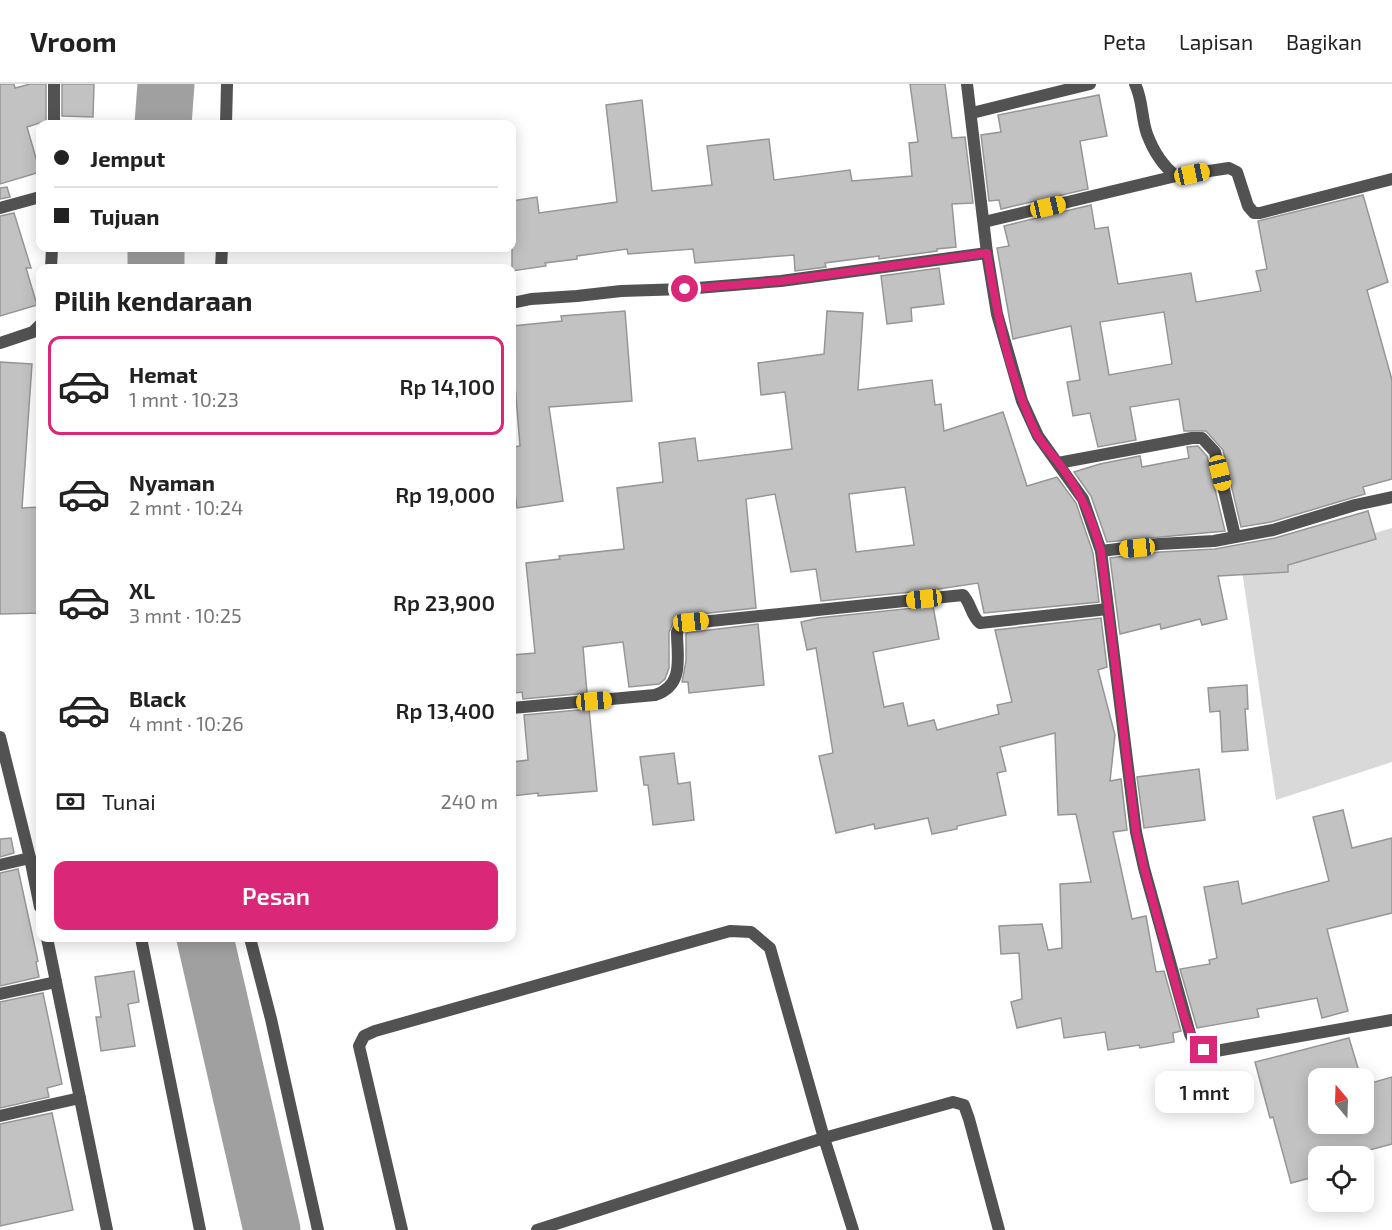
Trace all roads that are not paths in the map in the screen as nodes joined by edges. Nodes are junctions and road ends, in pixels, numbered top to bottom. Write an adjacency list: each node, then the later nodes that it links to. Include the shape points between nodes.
1 (54, 84): 7 (street)
2 (227, 84): 8 (street)
3 (967, 84): 6 (street)
4 (1090, 84): 6 (street)
5 (1135, 84): 9 (street, via 1147,134 1165,167)
6 (972, 113): 13 (street)
7 (54, 120)
8 (226, 120)
9 (1176, 176): 10 (street, via 1229,168 1237,172 1254,213); 13 (street)
10 (1392, 179)
11 (36, 198): 12 (street)
12 (0, 208)
13 (984, 222): 14 (street)
14 (987, 253): 15 (street, via 781,281); 18 (street, via 998,314 1022,400 1038,436)
15 (516, 302)
16 (36, 329): 17 (street)
17 (0, 343)
18 (1058, 463): 20 (street, via 1202,438 1215,452); 21 (street, via 1083,498)
19 (1392, 497): 20 (street, via 1273,530)
20 (1235, 536): 21 (street)
21 (1101, 551): 22 (street)
22 (1108, 609): 23 (street, via 980,623 968,600 957,595 691,622 680,626 677,632 677,675 665,692); 33 (street, via 1136,832 1184,1016 1196,1047 1216,1051)
23 (516, 708)
24 (0, 737): 25 (street)
25 (30, 858): 26 (street); 27 (street)
26 (0, 865)
27 (36, 888)
28 (48, 942): 31 (street)
29 (142, 942): 39 (street)
30 (251, 942): 40 (street)
31 (56, 982): 32 (street); 34 (street)
32 (0, 994)
33 (1392, 1020)
34 (80, 1098): 35 (street); 37 (street)
35 (0, 1116)
36 (825, 1138): 41 (street, via 770,948 751,932 730,931 364,1036 359,1046); 42 (street); 43 (street); 44 (street, via 953,1102 964,1106)
37 (107, 1228): 38 (street)
38 (93, 1230)
39 (200, 1230)
40 (318, 1230)
41 (402, 1230)
42 (537, 1230)
43 (854, 1230)
44 (999, 1230)

